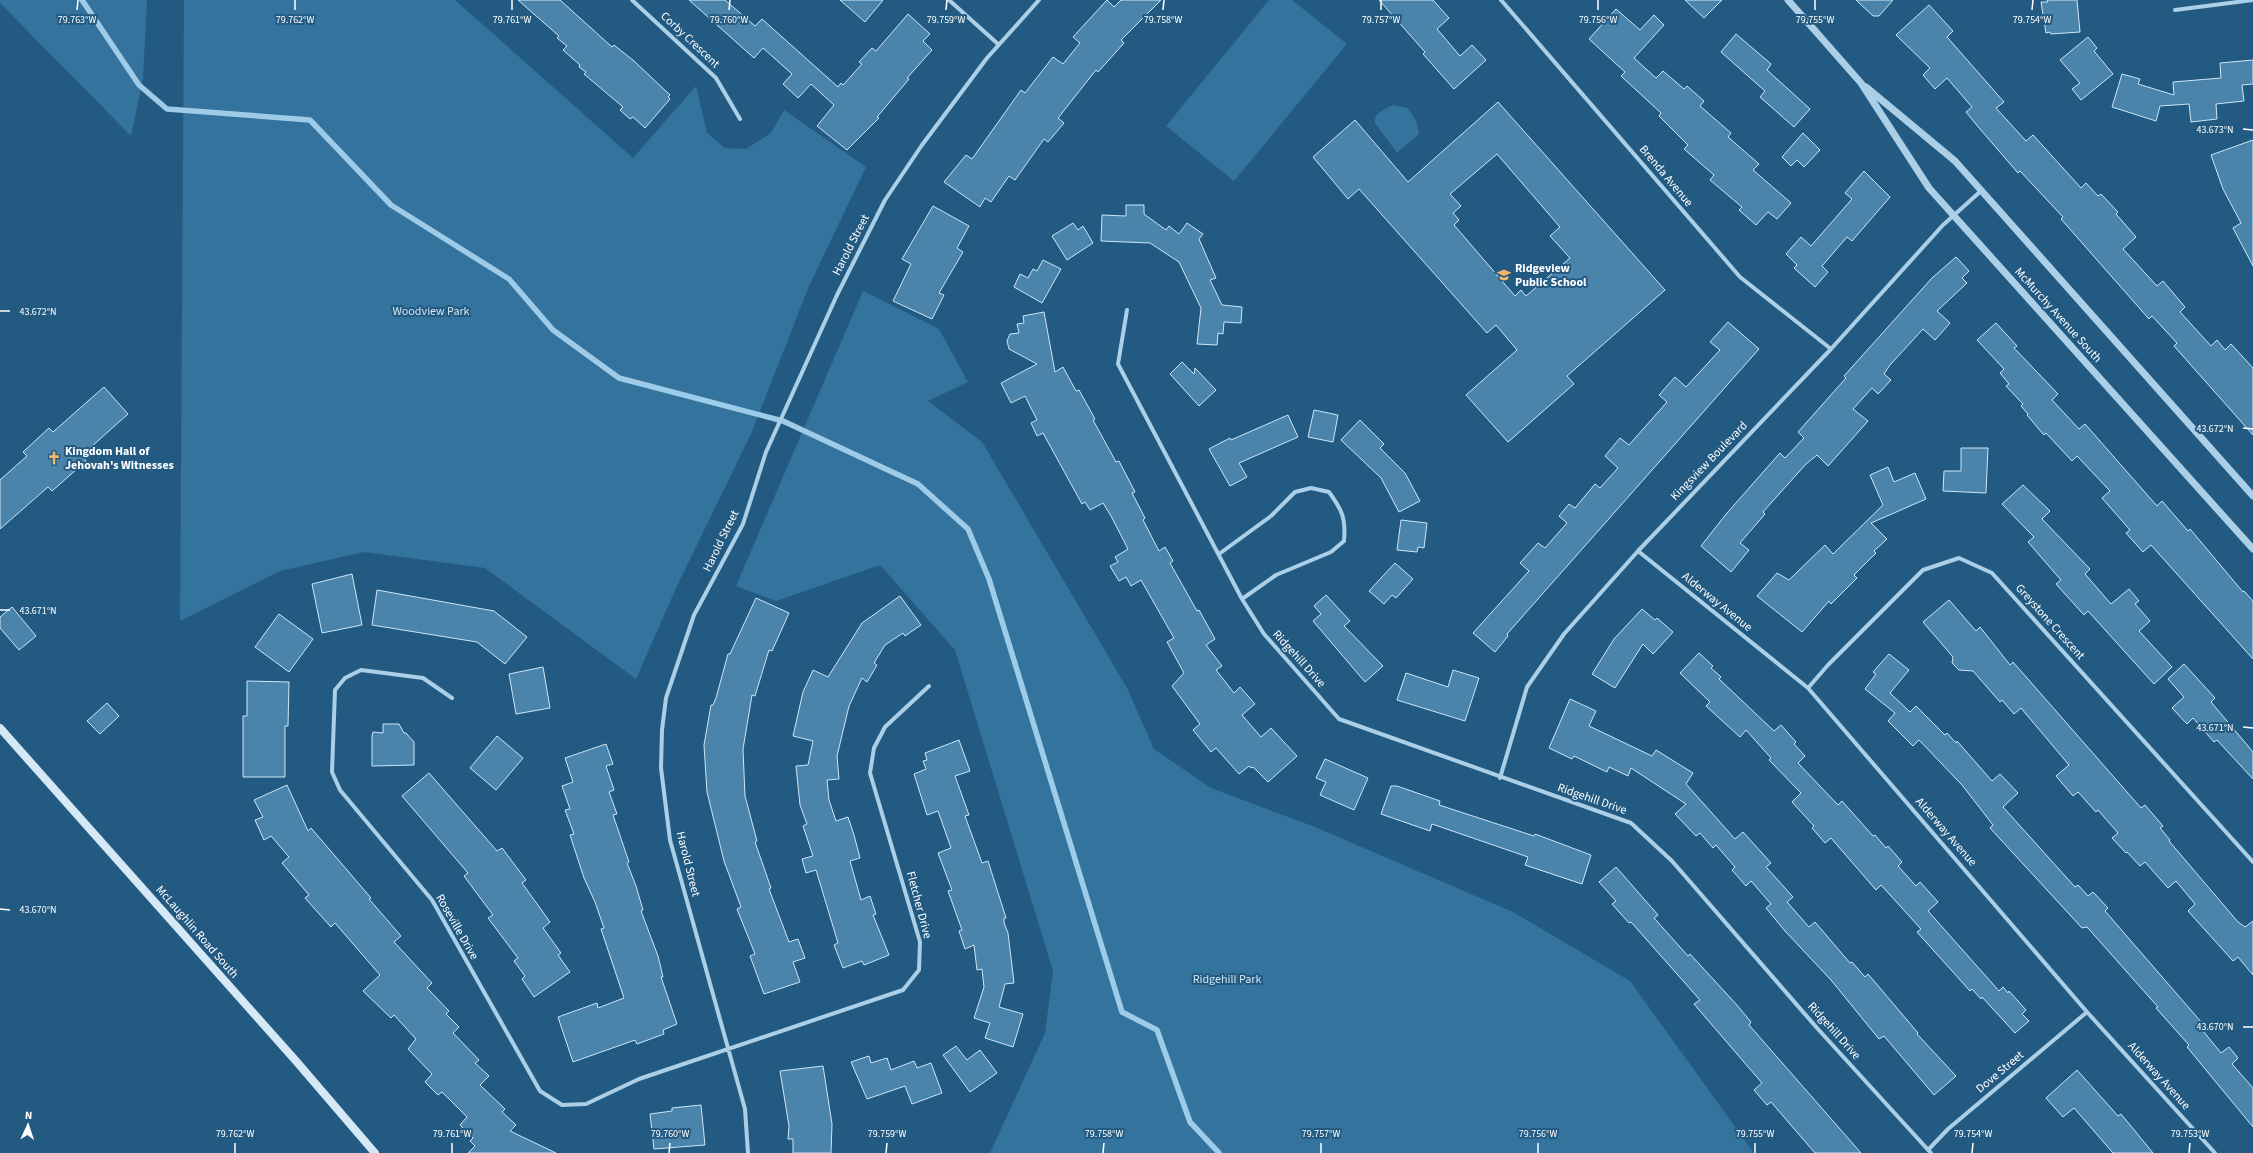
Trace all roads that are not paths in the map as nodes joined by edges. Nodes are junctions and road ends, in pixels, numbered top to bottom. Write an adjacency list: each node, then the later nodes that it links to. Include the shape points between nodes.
1 (632, 0): 10 (street, Corby Crescent, via 716,78)
2 (949, 0): 8 (street)
3 (1039, 0): 8 (street, Harold Street)
4 (1501, 0): 14 (street, Brenda Avenue, via 1740,277)
5 (1788, 0): 9 (street, McMurchy Avenue South)
6 (2253, 0): 7 (street)
7 (2175, 10)
8 (998, 44): 27 (street, Harold Street, via 922,145 885,200 836,295 766,452 743,524 694,615 666,698 661,768 670,840)
9 (1861, 83): 11 (street, McMurchy Avenue South, via 1950,156); 12 (street, McMurchy Avenue South, via 1924,182)
10 (740, 119)
11 (1982, 190): 12 (street, Kingsview Boulevard); 15 (street, McMurchy Avenue South)
12 (1953, 215): 14 (street, Kingsview Boulevard); 16 (street, McMurchy Avenue South)
13 (1127, 310): 18 (street, Ridgehill Drive, via 1118,364)
14 (1831, 349): 17 (street, Kingsview Boulevard)
15 (2253, 496)
16 (2253, 550)
17 (1638, 551): 21 (street, Alderway Avenue); 24 (street, Kingsview Boulevard, via 1564,634 1527,687)
18 (1219, 554): 19 (street, Ridgehill Drive); 19 (street, via 1271,516 1295,492 1311,488 1329,492 1341,508 1346,525 1344,541 1331,552 1276,575)
19 (1242, 599): 24 (street, Ridgehill Drive, via 1264,634 1339,719)
20 (929, 686): 27 (street, Fletcher Drive, via 885,727 874,748 870,773 920,942 919,970 903,990)
21 (1808, 688): 25 (street, Greystone Crescent, via 1923,570 1959,558 1992,573); 26 (street, Alderway Avenue)
22 (452, 698): 27 (street, Roseville Drive, via 423,678 361,670 345,678 335,690 332,772 340,790 432,900 540,1092 562,1106 586,1104 639,1079)
23 (0, 728): 29 (main road, McLaughlin Road South)
24 (1500, 778): 28 (street, Ridgehill Drive, via 1632,823 1672,861 1817,1028)
25 (2253, 862)
26 (2087, 1012): 28 (street, Dove Street, via 1948,1129); 31 (street, Alderway Avenue)
27 (729, 1050): 30 (street, Harold Street, via 745,1109)
28 (1930, 1151)
29 (375, 1153)
30 (748, 1153)
31 (2214, 1153)

